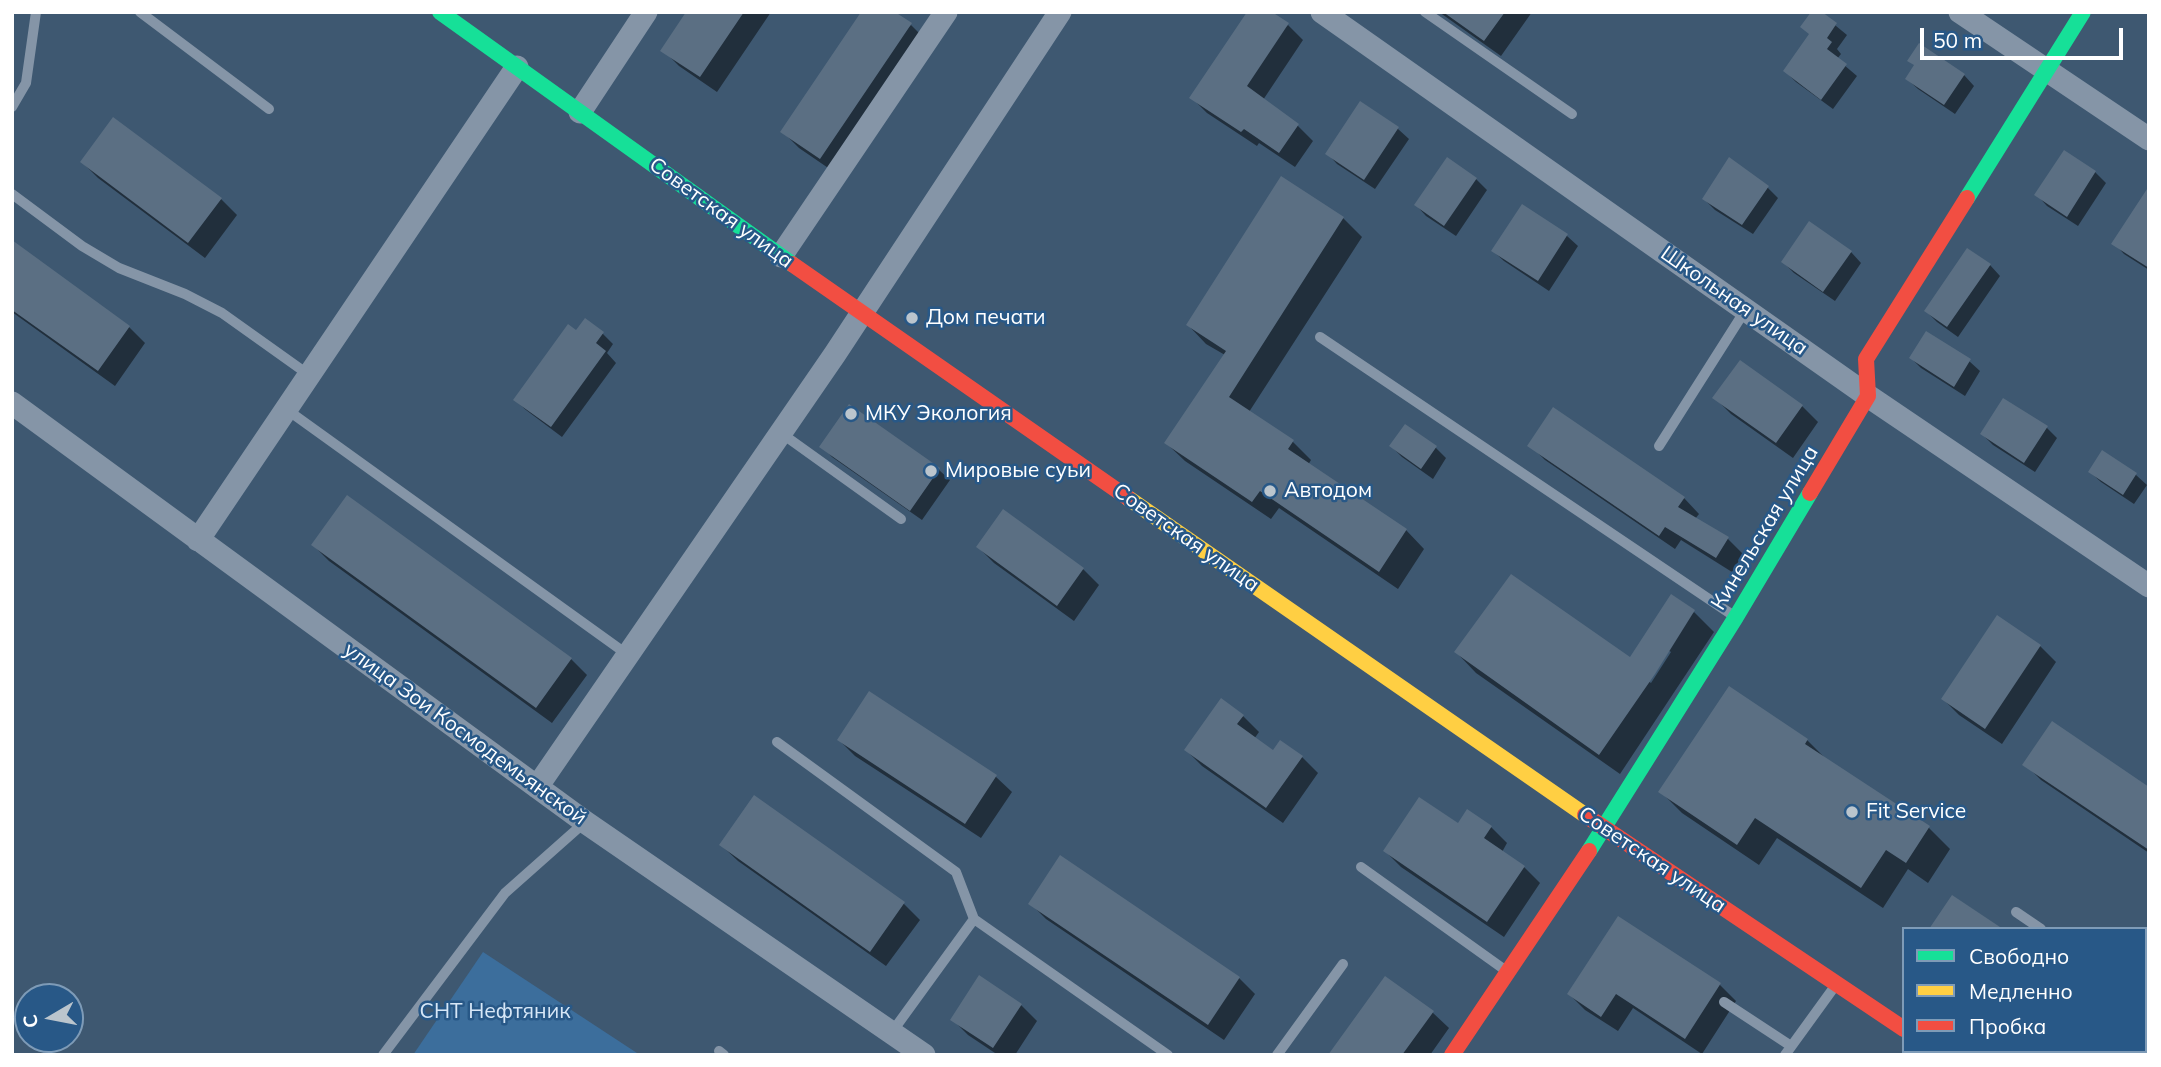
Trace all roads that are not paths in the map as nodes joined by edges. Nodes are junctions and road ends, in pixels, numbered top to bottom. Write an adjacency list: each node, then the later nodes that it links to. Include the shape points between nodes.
1 (36, 12): 13 (lane, via 26,83)
2 (140, 12): 14 (lane)
3 (440, 12): 11 (street, Советская улица)
4 (646, 12): 15 (street)
5 (946, 12): 19 (street)
6 (1060, 12): 21 (street)
7 (1322, 12): 20 (street, Школьная улица)
8 (1425, 12): 16 (lane)
9 (1960, 12): 12 (street)
10 (2083, 12): 12 (street)
11 (517, 67): 15 (street, Советская улица); 23 (street)
12 (2046, 69): 17 (street); 24 (street, via 1866,359)
13 (12, 107)
14 (270, 109)
15 (580, 112): 19 (street, Советская улица)
16 (1572, 114)
17 (2149, 139)
18 (12, 194): 23 (lane, via 82,246 119,268 222,313)
19 (781, 256): 21 (street, Советская улица)
20 (1746, 309): 24 (street, Школьная улица); 28 (lane)
21 (862, 314): 27 (street); 37 (street, Советская улица)
22 (1320, 337): 32 (lane)
23 (309, 375): 26 (street)
24 (1868, 396): 31 (street, Школьная улица); 32 (street, Кинельская улица)
25 (12, 403): 30 (street, улица Зои Космодемьянской)
26 (286, 409): 30 (street); 33 (lane)
27 (781, 433): 29 (lane); 33 (street)
28 (1659, 446)
29 (901, 519)
30 (198, 540): 35 (street, улица Зои Космодемьянской)
31 (2149, 586)
32 (1736, 617): 37 (street, Кинельская улица)
33 (628, 655): 35 (street)
34 (777, 742): 40 (lane, via 956,872)
35 (537, 787): 36 (street, улица Зои Космодемьянской)
36 (585, 822): 47 (street, улица Зои Космодемьянской); 49 (lane, via 505,893)
37 (1604, 828): 43 (street, Кинельская улица); 44 (street, Советская улица)
38 (1361, 867): 43 (lane)
39 (2016, 912): 41 (lane)
40 (974, 919): 47 (lane); 51 (lane)
41 (2038, 927)
42 (1343, 964): 52 (lane)
43 (1508, 972): 53 (street, Кинельская улица)
44 (1836, 984): 46 (street, Советская улица); 48 (lane)
45 (1724, 1002): 48 (lane)
46 (1902, 1028)
47 (892, 1032): 50 (street, улица Зои Космодемьянской)
48 (1788, 1050)
49 (383, 1055)
50 (924, 1055)
51 (1168, 1055)
52 (1277, 1055)
53 (1452, 1055)

